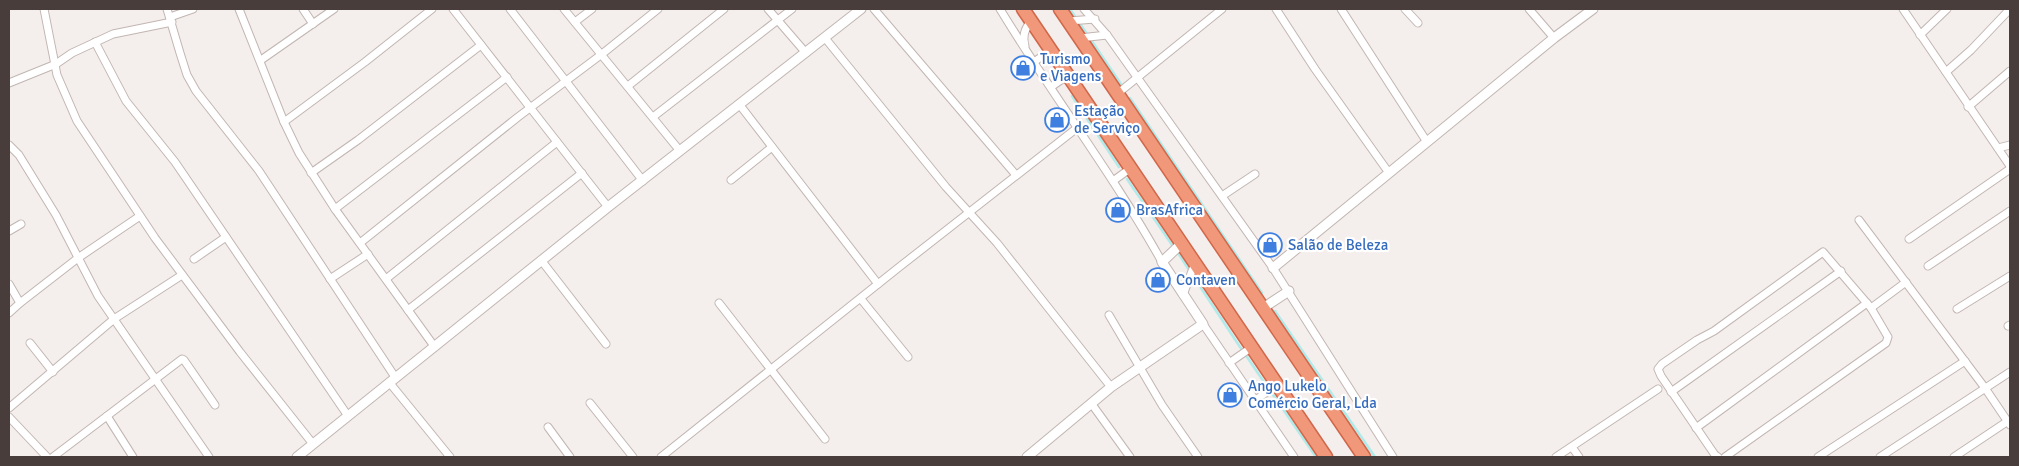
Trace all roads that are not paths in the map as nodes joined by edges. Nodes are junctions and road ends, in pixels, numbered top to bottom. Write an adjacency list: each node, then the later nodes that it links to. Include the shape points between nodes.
1 (44, 9): 52 (street)
2 (167, 9): 32 (street)
3 (193, 9): 32 (street)
4 (239, 9): 50 (street)
5 (303, 9): 38 (street)
6 (334, 9): 38 (street)
7 (432, 9): 67 (street)
8 (453, 9): 45 (street)
9 (510, 9): 58 (street)
10 (564, 9): 36 (street)
11 (592, 9): 36 (street)
12 (658, 9): 49 (street)
13 (724, 9): 60 (street)
14 (768, 9): 33 (street)
15 (792, 9): 33 (street)
16 (861, 9): 41 (street)
17 (874, 9): 82 (street)
18 (1000, 9): 47 (street)
19 (1023, 9): 34 (highway)
20 (1060, 9): 35 (highway)
21 (1084, 9): 31 (street)
22 (1222, 9): 57 (street)
23 (1276, 9): 80 (street)
24 (1341, 9): 70 (street)
25 (1405, 9): 37 (street)
26 (1529, 9): 43 (street)
27 (1593, 9): 43 (street)
28 (1903, 9): 40 (street)
29 (1947, 9): 40 (street)
30 (2010, 9): 54 (street)
31 (1095, 19): 35 (street); 39 (street)
32 (171, 20): 44 (street, via 113,34); 110 (street, via 187,75 196,90 256,166)
33 (778, 20): 48 (street); 66 (street)
34 (1031, 21): 46 (highway); 47 (street, via 1024,36)
35 (1068, 21): 42 (highway)
36 (575, 22): 49 (street)
37 (1418, 23)
38 (313, 24): 50 (street)
39 (1107, 35): 42 (street); 57 (street)
40 (1920, 35): 54 (street)
41 (825, 38): 48 (street); 90 (street)
42 (1080, 38): 62 (highway)
43 (1554, 38): 70 (street)
44 (95, 42): 52 (street); 95 (street, via 126,101 175,162)
45 (480, 45): 56 (street); 78 (street)
46 (1051, 50): 51 (street); 55 (highway)
47 (1027, 51): 51 (street)
48 (806, 53): 63 (street)
49 (602, 54): 58 (street); 60 (street)
50 (260, 60): 67 (street)
51 (1034, 62): 61 (street)
52 (56, 64): 59 (street); 91 (street, via 57,74 77,121)
53 (2010, 71): 64 (street)
54 (1946, 72): 64 (street)
55 (1068, 75): 61 (street); 77 (highway)
56 (507, 77): 65 (street); 88 (street)
57 (1138, 78): 62 (street); 86 (street)
58 (567, 80): 65 (street); 83 (street)
59 (9, 83)
60 (628, 86): 66 (street)
61 (1051, 87): 68 (street)
62 (1117, 94): 121 (highway)
63 (739, 104): 73 (street); 75 (street)
64 (1968, 107): 74 (street)
65 (530, 108): 69 (street); 97 (street)
66 (653, 117): 75 (street)
67 (284, 122): 78 (street)
68 (1077, 128): 82 (street); 85 (street)
69 (557, 142): 79 (street); 111 (street)
70 (1427, 142): 80 (street)
71 (9, 145): 100 (street, via 19,155 56,215)
72 (2010, 145): 74 (street)
73 (772, 147): 84 (street); 114 (street)
74 (1998, 148): 76 (street)
75 (680, 151): 83 (street)
76 (2010, 167): 96 (street)
77 (1131, 168): 85 (street); 98 (highway)
78 (311, 173): 88 (street)
79 (582, 173): 87 (street); 123 (street)
80 (1388, 173): 106 (street)
81 (1255, 174): 86 (street)
82 (1016, 175): 90 (street)
83 (644, 180): 87 (street)
84 (731, 180)
85 (1113, 181): 103 (street)
86 (1222, 196): 106 (street)
87 (608, 207): 102 (street)
88 (335, 210): 97 (street)
89 (2010, 211): 105 (street)
90 (970, 212): 114 (street); 142 (street)
91 (140, 216): 100 (street); 108 (street)
92 (1859, 220): 112 (street)
93 (21, 224): 94 (street)
94 (9, 231)
95 (226, 237): 101 (street); 152 (street)
96 (1909, 239)
97 (360, 243): 99 (street)
98 (1182, 243): 103 (street); 104 (highway)
99 (368, 254): 110 (street); 111 (street)
100 (78, 258): 118 (street); 126 (street)
101 (194, 259)
102 (542, 260): 129 (street); 130 (street)
103 (1162, 262): 116 (street)
104 (1196, 263): 116 (street); 131 (highway)
105 (1928, 266)
106 (1273, 268): 115 (street)
107 (1841, 271): 120 (street); 145 (street); 145 (street, via 1827,254 1817,254 1669,359 1658,369)
108 (182, 275): 126 (street); 158 (street)
109 (2010, 276): 122 (street)
110 (330, 279): 140 (street)
111 (386, 279): 123 (street)
112 (1906, 282): 120 (street); 133 (street)
113 (9, 284): 118 (street)
114 (878, 284): 117 (street)
115 (1289, 291): 121 (street); 175 (street)
116 (1183, 295): 127 (street)
117 (861, 299): 132 (street); 136 (street)
118 (20, 303): 124 (street)
119 (719, 303): 136 (street)
120 (1869, 305): 156 (street); 179 (street, via 1888,337 1886,343)
121 (1263, 308): 174 (highway)
122 (1957, 309)
123 (408, 310): 130 (street)
124 (9, 313)
125 (1110, 315): 135 (street)
126 (114, 319): 137 (street); 139 (street)
127 (1203, 324): 134 (street); 135 (street)
128 (30, 342): 137 (street)
129 (606, 344)
130 (434, 346): 140 (street)
131 (1252, 347): 134 (street); 141 (highway)
132 (908, 357)
133 (1965, 361): 143 (street); 180 (street)
134 (1229, 362): 146 (street)
135 (1140, 368): 142 (street); 171 (street)
136 (770, 369): 157 (street); 168 (street)
137 (52, 372): 150 (street)
138 (2010, 372): 143 (street)
139 (156, 378): 149 (street, via 183,359); 151 (street); 163 (street)
140 (392, 379): 152 (street); 165 (street)
141 (1278, 385): 146 (street); 173 (highway)
142 (1111, 387): 148 (street)
143 (1985, 388): 154 (street); 181 (street)
144 (1658, 389): 159 (street)
145 (1672, 392): 156 (street)
146 (1254, 400): 172 (street)
147 (590, 403): 167 (street)
148 (1091, 403): 169 (street); 170 (street)
149 (215, 405)
150 (9, 408)
151 (107, 416): 161 (street); 162 (street)
152 (348, 416): 158 (street)
153 (9, 417): 160 (street)
154 (2009, 423): 182 (street)
155 (548, 427): 166 (street)
156 (1696, 428): 178 (street)
157 (825, 439)
158 (312, 444): 164 (street)
159 (1572, 447): 176 (street); 177 (street)
160 (47, 457)
161 (53, 457)
162 (134, 457)
163 (209, 457)
164 (297, 457)
165 (450, 457)
166 (570, 457)
167 (633, 457)
168 (661, 457)
169 (1027, 457)
170 (1130, 457)
171 (1198, 457)
172 (1294, 457)
173 (1326, 457)
174 (1364, 457)
175 (1393, 457)
176 (1556, 457)
177 (1579, 457)
178 (1718, 457)
179 (1726, 457)
180 (1818, 457)
181 (1880, 457)
182 (1954, 457)

